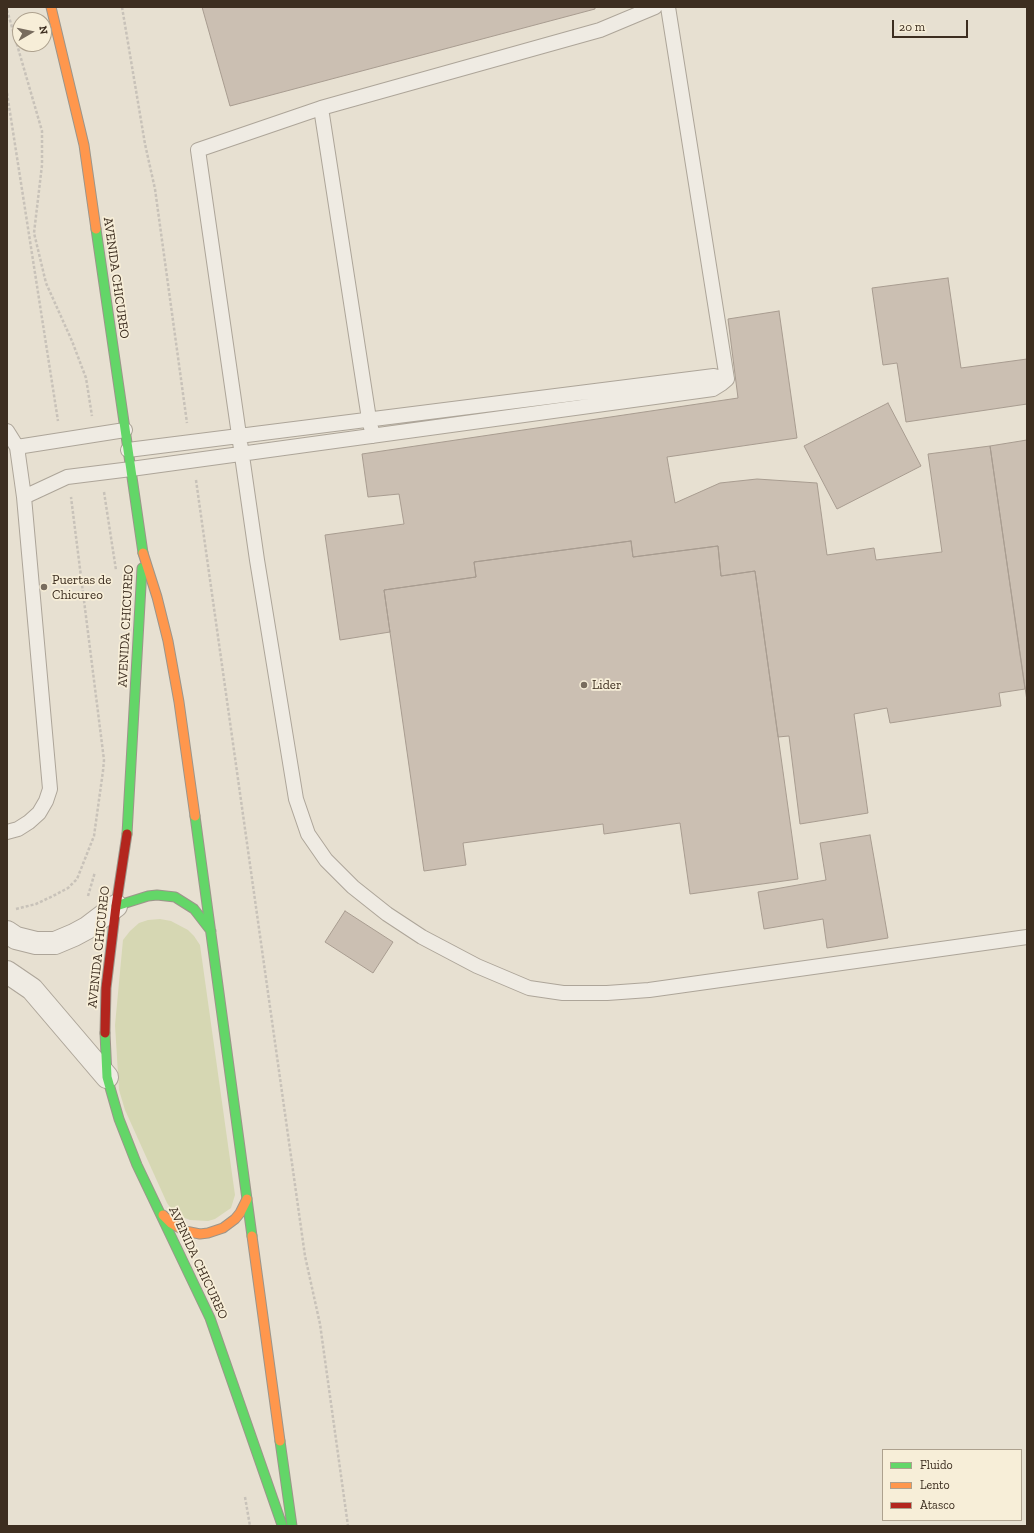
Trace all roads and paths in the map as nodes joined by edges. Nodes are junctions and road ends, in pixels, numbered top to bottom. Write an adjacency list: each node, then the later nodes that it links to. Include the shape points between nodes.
1 (51, 7): 9 (main road, AVENIDA CHICUREO, via 84,145)
2 (122, 7): 14 (path, via 155,188)
3 (654, 7): 6 (lane, via 600,30)
4 (668, 7): 7 (lane)
5 (7, 93): 13 (path)
6 (320, 108): 8 (lane); 11 (lane, via 198,150)
7 (727, 379): 8 (lane, via 714,376); 12 (lane, via 713,389)
8 (369, 419): 11 (lane); 12 (lane)
9 (125, 430): 13 (lane); 16 (main road, AVENIDA CHICUREO)
10 (7, 431): 15 (lane)
11 (240, 436): 14 (lane); 17 (lane)
12 (373, 436): 17 (lane)
13 (61, 440): 15 (lane)
14 (190, 442): 16 (lane)
15 (17, 447): 21 (lane)
16 (128, 450): 19 (main road, AVENIDA CHICUREO)
17 (242, 454): 18 (lane); 28 (lane, via 296,799 308,834 326,860 353,887 422,937 477,966 529,988 563,994 649,990)
18 (193, 460): 19 (lane); 35 (path, via 305,1256 320,1324)
19 (131, 469): 20 (lane); 22 (main road, AVENIDA CHICUREO)
20 (69, 476): 21 (lane); 25 (path, via 104,760 103,771 94,836 77,879 68,888 53,896)
21 (24, 497): 23 (lane, via 50,789 39,813 18,829)
22 (143, 555): 24 (main road, AVENIDA CHICUREO, via 128,828); 27 (main road, AVENIDA CHICUREO, via 169,648 179,702)
23 (7, 832)
24 (116, 906): 26 (street, via 88,928 55,942 36,943 16,938); 27 (main road, via 153,895 175,897 194,909); 30 (main road, AVENIDA CHICUREO, via 106,988)
25 (13, 910)
26 (7, 932)
27 (211, 932): 31 (main road, AVENIDA CHICUREO)
28 (1027, 937)
29 (7, 972): 30 (street, via 32,989)
30 (107, 1077): 32 (main road, AVENIDA CHICUREO, via 124,1132)
31 (247, 1199): 32 (main road, via 235,1219 223,1228 208,1233 185,1231 171,1224); 34 (main road, AVENIDA CHICUREO)
32 (160, 1212): 33 (main road, AVENIDA CHICUREO, via 210,1318)
33 (282, 1526)
34 (292, 1526)
35 (348, 1526)

